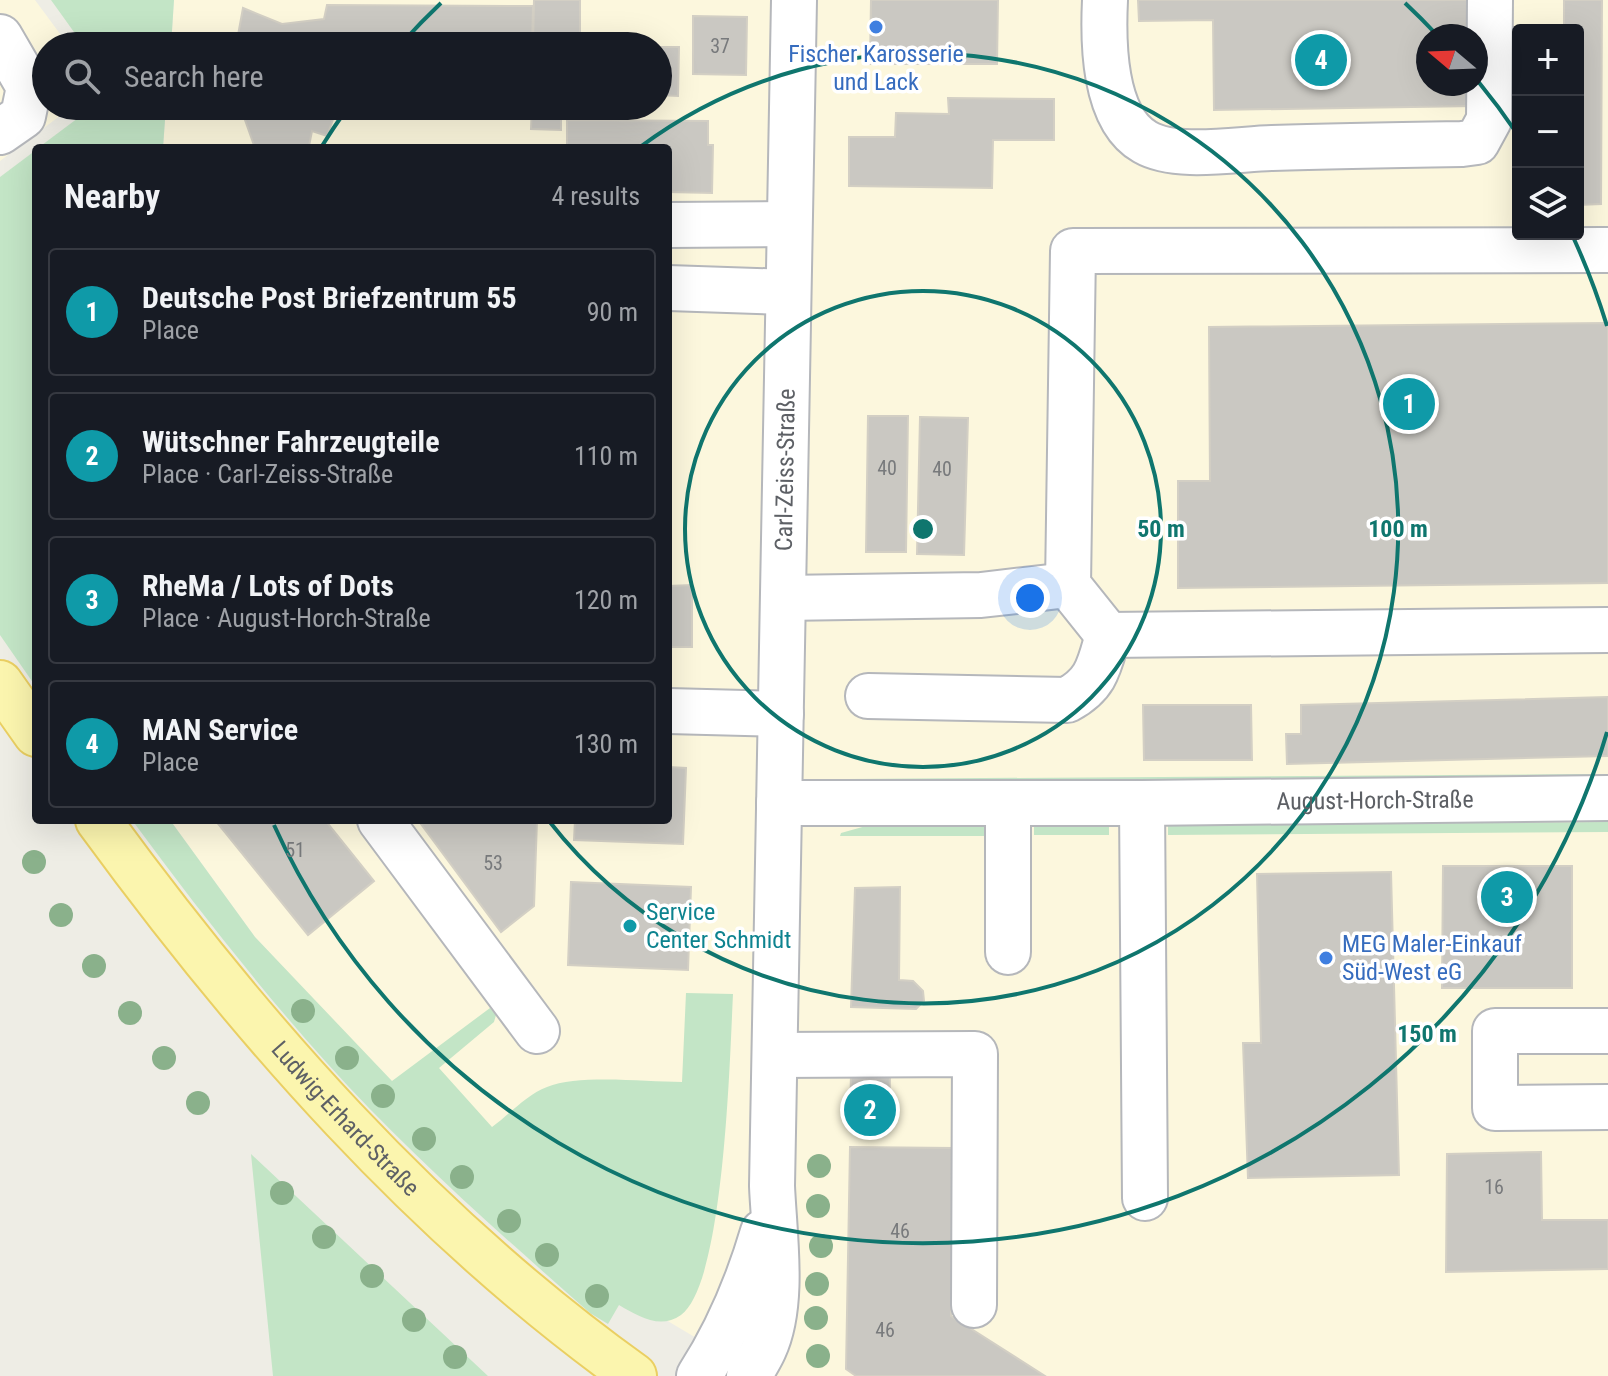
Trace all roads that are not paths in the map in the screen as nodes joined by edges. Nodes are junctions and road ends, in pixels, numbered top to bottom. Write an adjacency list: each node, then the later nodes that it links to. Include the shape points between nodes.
1 (794, 0): 6 (street, Carl-Zeiss-Straße)
2 (1105, 0): 3 (street, via 1106,73 1127,124 1143,141 1168,150 1215,151 1477,142 1489,120)
3 (1490, 0)
4 (0, 37): 5 (street, via 29,87 23,116)
5 (0, 132)
6 (789, 224): 7 (street); 10 (street, Carl-Zeiss-Straße)
7 (672, 225)
8 (1608, 250): 11 (street, via 1073,251)
9 (672, 288): 10 (street)
10 (788, 292): 12 (street, Carl-Zeiss-Straße)
11 (1068, 585): 12 (street, via 981,595); 14 (street)
12 (783, 598): 18 (street, Carl-Zeiss-Straße)
13 (1608, 630): 14 (street)
14 (1108, 635): 16 (street, via 1096,674 1084,691 1067,700)
15 (0, 683): 19 (main road)
16 (868, 696)
17 (672, 711): 18 (street)
18 (781, 714): 21 (street, Carl-Zeiss-Straße)
19 (32, 728)
20 (1608, 798): 23 (street, August-Horch-Straße)
21 (779, 803): 22 (street, August-Horch-Straße); 29 (street, Carl-Zeiss-Straße)
22 (1008, 803): 23 (street, August-Horch-Straße); 26 (street)
23 (1142, 803): 32 (street)
24 (101, 824): 35 (main road, Ludwig-Erhard-Straße, via 306,1080 384,1162 462,1236)
25 (390, 834): 27 (street)
26 (1008, 952)
27 (537, 1031)
28 (1608, 1031): 30 (street, via 1495,1031 1495,1108)
29 (775, 1055): 31 (street, Carl-Zeiss-Straße); 33 (street, via 975,1054)
30 (1608, 1107)
31 (772, 1186): 34 (street, Carl-Zeiss-Straße, via 776,1281); 36 (street, Carl-Zeiss-Straße, via 754,1265)
32 (1145, 1198)
33 (974, 1305)
34 (761, 1366)
35 (634, 1376)
36 (699, 1376)

